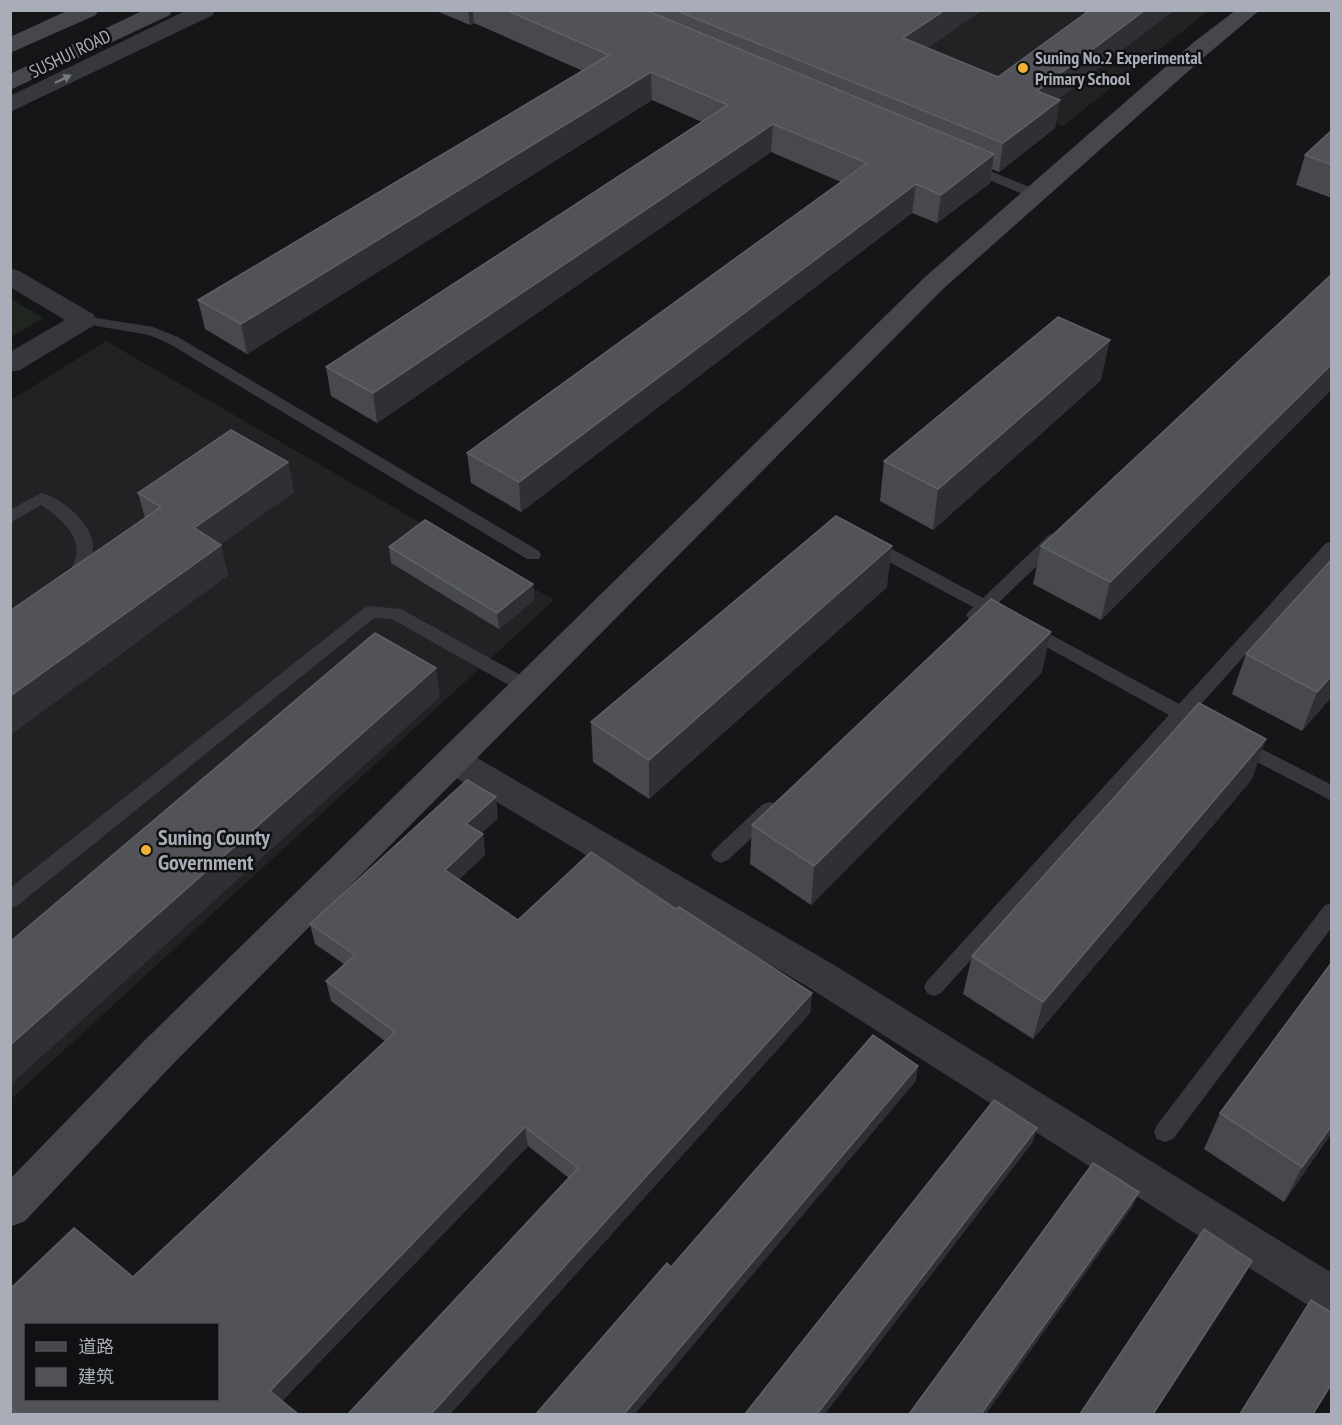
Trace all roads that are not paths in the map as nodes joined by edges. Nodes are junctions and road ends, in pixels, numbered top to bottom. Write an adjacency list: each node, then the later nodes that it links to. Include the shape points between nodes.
1 (88, 10): 5 (street, SUSHUI ROAD)
2 (162, 10): 6 (street, SUSHUI ROAD)
3 (205, 10): 7 (street, one-way to 3)
4 (1250, 10): 9 (street, via 1202,47)
5 (10, 46)
6 (10, 83)
7 (10, 105)
8 (959, 163): 9 (lane)
9 (1035, 194): 21 (street, via 934,283)
10 (10, 276): 11 (street)
11 (84, 320): 12 (street); 17 (lane, via 153,331 173,340)
12 (10, 364)
13 (10, 518): 18 (lane, via 41,498 78,524 84,538 84,556 76,576)
14 (1067, 527): 19 (lane)
15 (853, 535): 19 (lane)
16 (1332, 547): 22 (lane)
17 (533, 555)
18 (57, 588)
19 (984, 606): 20 (lane); 22 (lane)
20 (959, 630)
21 (527, 687): 25 (street); 29 (lane, via 395,613 370,612)
22 (1182, 713): 23 (lane); 31 (lane)
23 (1202, 724)
24 (1222, 735): 26 (lane)
25 (453, 760): 33 (street, via 158,1053); 34 (street, via 821,975)
26 (1332, 794)
27 (781, 799): 28 (lane)
28 (721, 855)
29 (10, 900)
30 (1332, 911): 32 (lane)
31 (934, 987)
32 (1165, 1131)
33 (10, 1208)
34 (1332, 1297)

